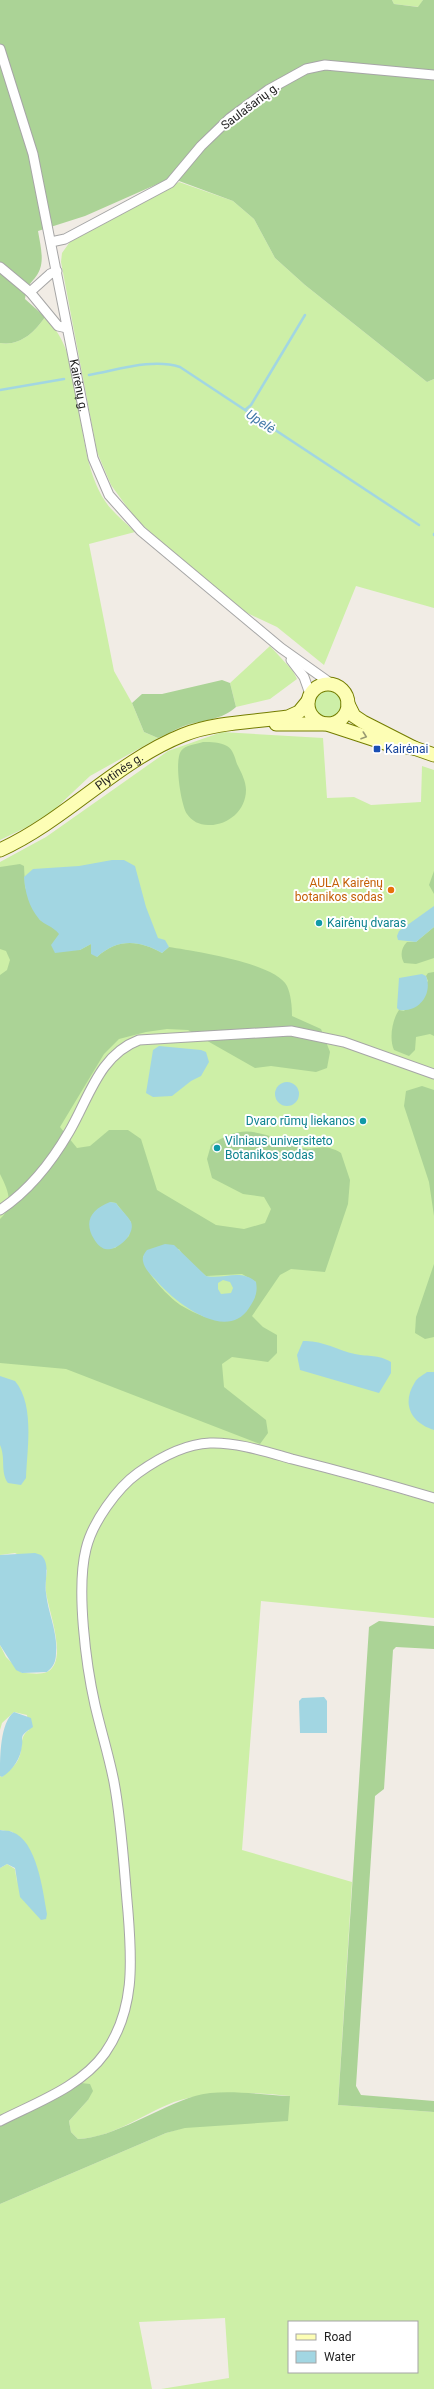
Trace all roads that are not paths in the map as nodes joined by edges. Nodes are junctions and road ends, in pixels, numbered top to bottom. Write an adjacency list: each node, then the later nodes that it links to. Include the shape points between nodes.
1 (0, 49): 3 (street, Kairėnų g., via 33,154)
2 (434, 75): 3 (street, Saulašarių g., via 325,65 306,69 268,90 230,118 201,146 170,184 71,236)
3 (51, 242): 5 (street, Kairėnų g.)
4 (0, 267): 6 (street)
5 (57, 272): 6 (street, via 50,274); 7 (street, Kairėnų g.)
6 (30, 292): 7 (street, via 58,326)
7 (67, 328): 8 (street, Kairėnų g., via 92,458 109,495 141,530)
8 (281, 648): 9 (street, Kairėnų g.); 10 (street, Kairėnų g., via 304,677)
9 (333, 685): 10 (main road, via 320,686); 11 (main road, via 343,692)
10 (309, 698): 12 (main road, Plytinės g., via 299,712); 13 (main road, via 308,707 315,719)
11 (348, 704): 13 (main road, via 344,716); 14 (main road, via 354,716 362,722)
12 (250, 723): 13 (main road, Plytinės g.); 16 (main road, Plytinės g., via 202,729 166,743 130,765 41,828)
13 (327, 724): 14 (main road, one-way to 14, via 388,744)
14 (414, 748): 15 (main road)
15 (434, 755)
16 (0, 850)
17 (434, 1074): 18 (street, via 344,1042 291,1031 139,1040 128,1044 109,1060 96,1078 69,1132 42,1174)
18 (0, 1210)
19 (434, 1498): 20 (street, via 268,1453 210,1443 184,1449 151,1464 133,1476 105,1510 86,1546 82,1592 91,1684 118,1800 132,1957 131,1985 127,2007 105,2054 66,2087)
20 (0, 2121)

